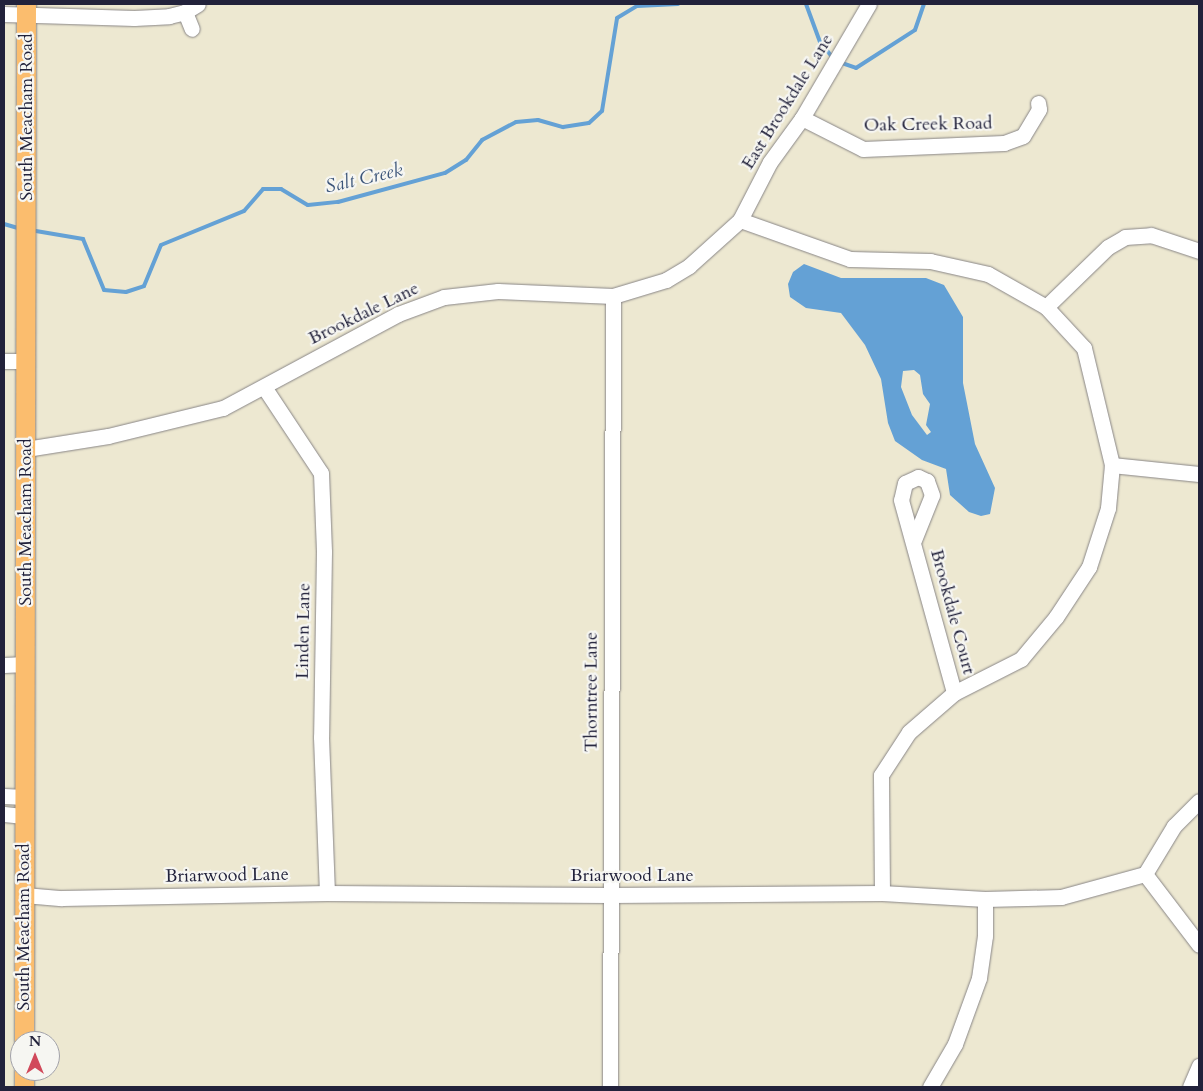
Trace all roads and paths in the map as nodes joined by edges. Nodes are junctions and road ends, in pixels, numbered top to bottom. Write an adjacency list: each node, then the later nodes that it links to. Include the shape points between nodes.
1 (869, 4): 7 (street, East Brookdale Lane)
2 (192, 8): 3 (street, via 134,18); 5 (street)
3 (26, 9): 4 (street); 13 (main road, South Meacham Road)
4 (4, 14)
5 (192, 29)
6 (1038, 103): 7 (street, Oak Creek Road, via 1039,108 1023,136 1004,143 863,149)
7 (802, 118): 8 (street, East Brookdale Lane, via 783,140)
8 (740, 220): 10 (street, Brookdale Lane, via 689,266 666,280); 11 (street, via 850,259 930,261 988,274)
9 (1199, 251): 11 (street, via 1151,235 1125,237 1108,247)
10 (613, 296): 14 (street, Brookdale Lane, via 498,291 444,297 398,314); 30 (street, Thorntree Lane)
11 (1046, 306): 16 (street, via 1084,348)
12 (4, 361): 13 (street)
13 (27, 361): 15 (main road, South Meacham Road)
14 (264, 387): 15 (street, Brookdale Lane, via 223,408 177,420 108,436); 27 (street, Linden Lane, via 321,473 324,552 321,737)
15 (26, 448): 20 (main road, South Meacham Road)
16 (1112, 465): 17 (street); 21 (street, via 1108,508 1089,566 1056,617 1021,659)
17 (1199, 474)
18 (914, 540): 21 (street, Brookdale Court)
19 (4, 664): 20 (street)
20 (25, 664): 24 (main road, South Meacham Road)
21 (954, 693): 28 (street, via 909,732 881,776)
22 (4, 796): 24 (street)
23 (1199, 800): 26 (street, via 1174,826)
24 (24, 806): 25 (street); 29 (main road, South Meacham Road)
25 (4, 814)
26 (1145, 874): 31 (street, Briarwood Lane, via 1061,896); 32 (street)
27 (327, 893): 29 (street, Briarwood Lane, via 62,898); 30 (street, Briarwood Lane)
28 (882, 893): 30 (street, Briarwood Lane); 31 (street, Briarwood Lane)
29 (24, 895): 33 (main road, South Meacham Road)
30 (610, 895): 35 (street, Thorntree Lane)
31 (985, 899): 36 (street, via 985,936 979,978 955,1044)
32 (1199, 945)
33 (24, 1031)
34 (1199, 1066): 37 (street)
35 (610, 1087)
36 (930, 1087)
37 (1190, 1087)

